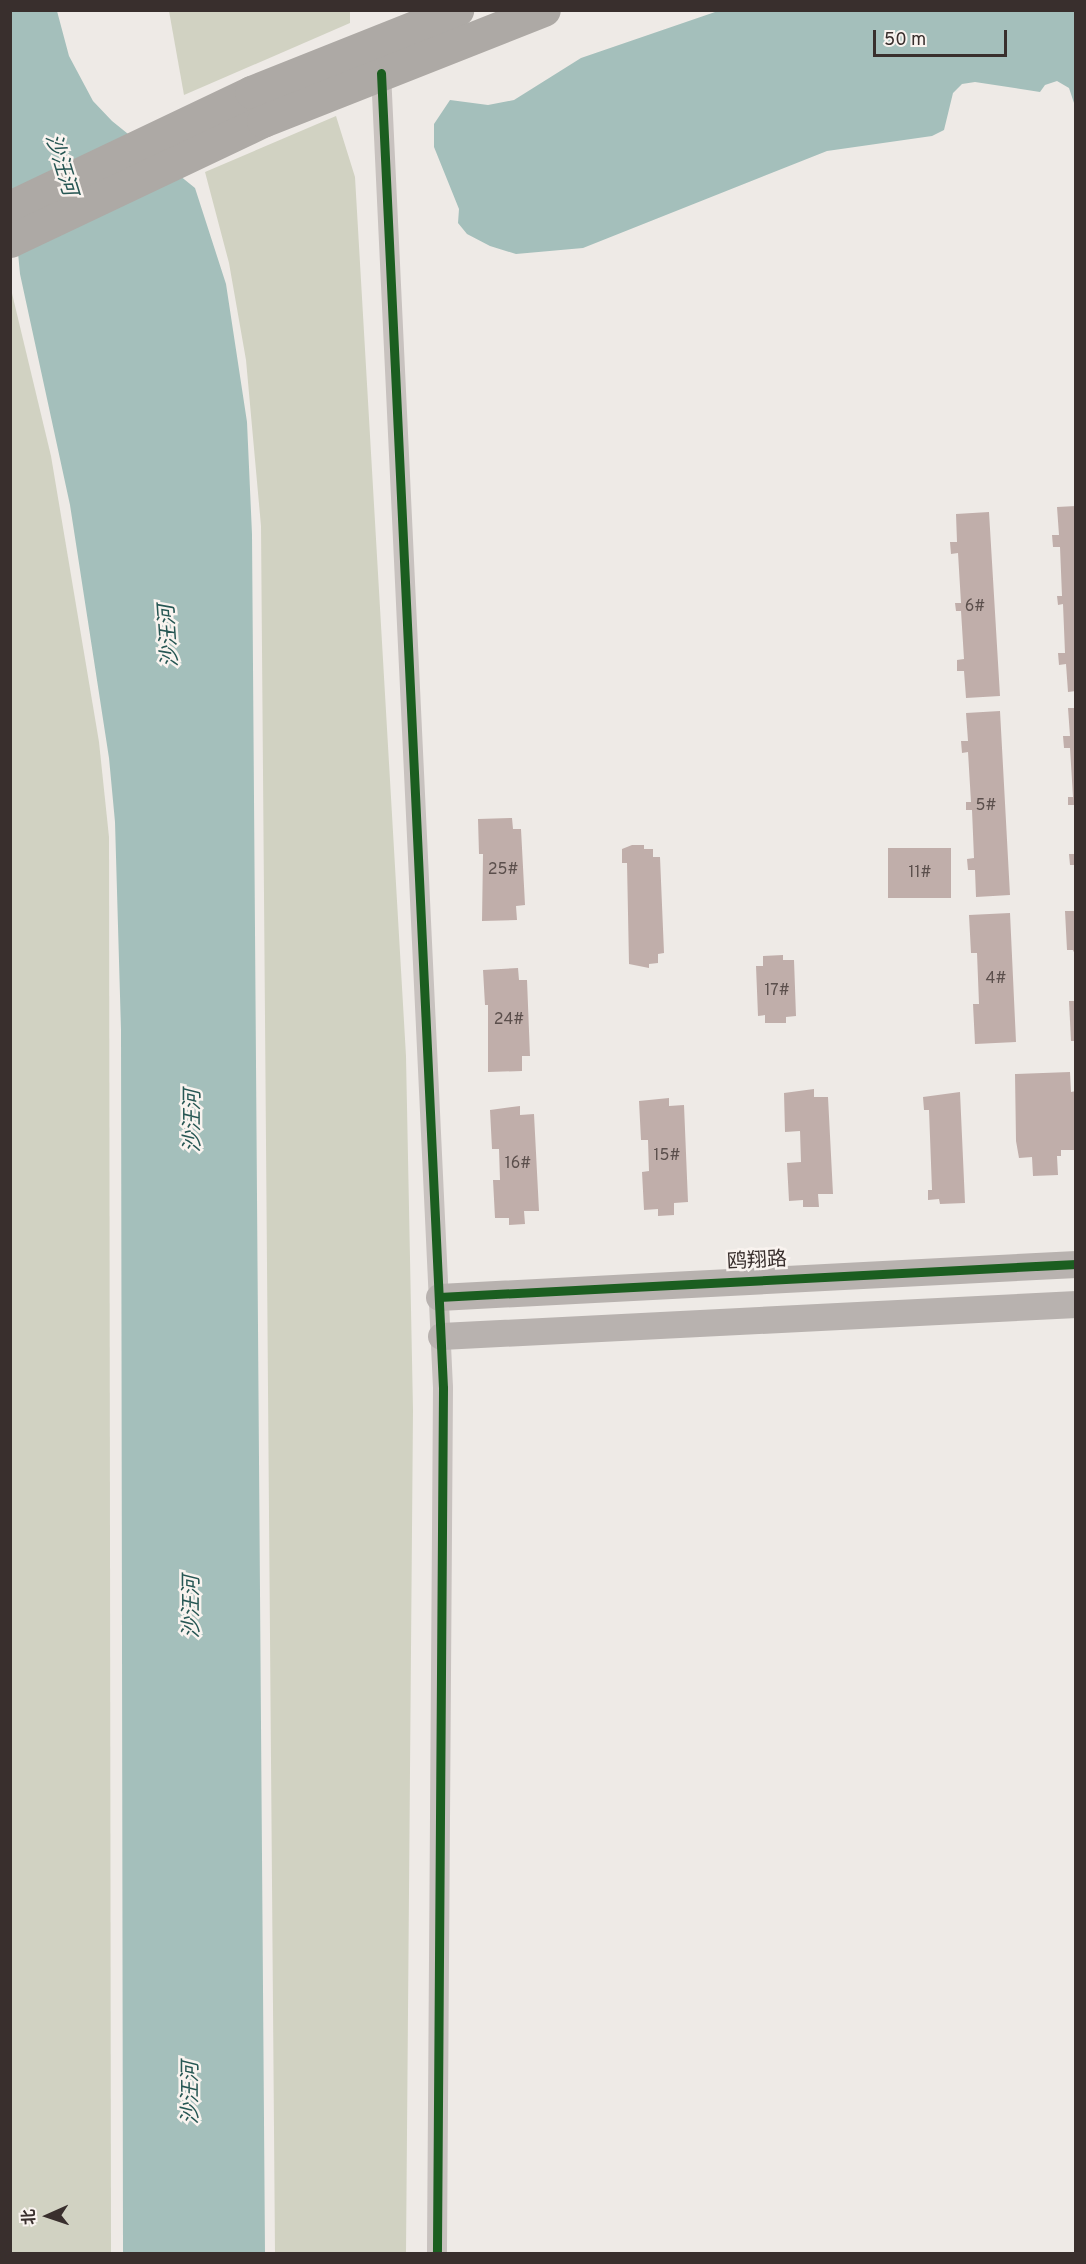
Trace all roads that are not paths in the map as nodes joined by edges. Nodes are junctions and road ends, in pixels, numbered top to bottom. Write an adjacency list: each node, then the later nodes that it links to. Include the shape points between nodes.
1 (457, 10): 4 (highway)
2 (544, 10): 3 (highway)
3 (381, 73): 4 (highway); 8 (street)
4 (199, 132): 5 (highway); 6 (highway)
5 (10, 207)
6 (10, 242)
7 (1076, 1264): 8 (street, 鸥翔路)
8 (439, 1297): 10 (street)
9 (1076, 1304): 10 (street)
10 (441, 1336): 11 (street)
11 (437, 2253)

